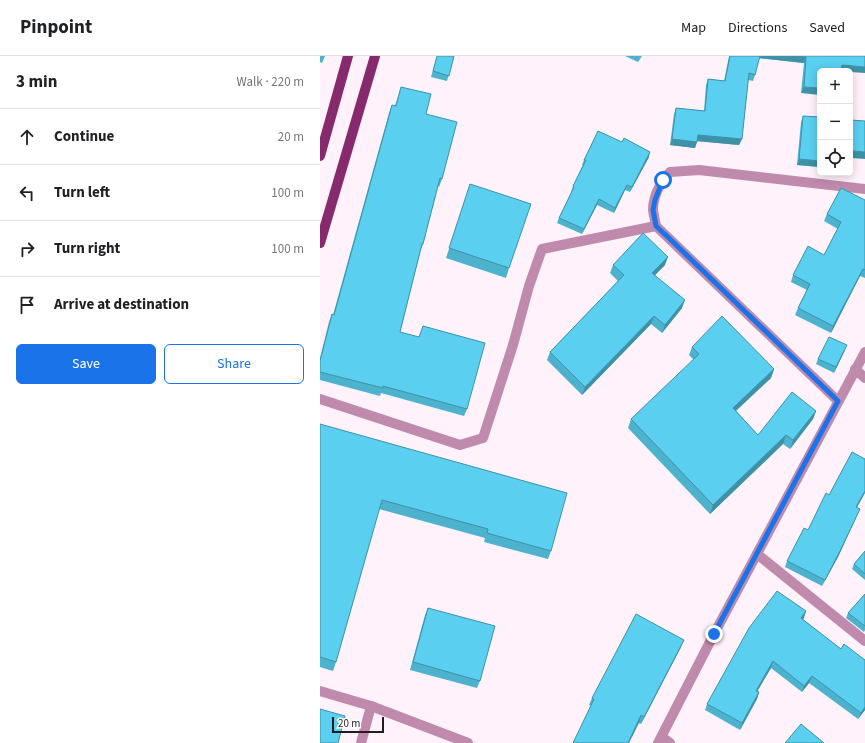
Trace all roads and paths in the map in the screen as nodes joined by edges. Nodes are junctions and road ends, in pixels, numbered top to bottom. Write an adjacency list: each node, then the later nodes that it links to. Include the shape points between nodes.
1 (348, 56): 3 (main road)
2 (375, 56): 6 (main road)
3 (320, 156)
4 (865, 189): 5 (street, via 699,170 670,172 663,180 655,200 653,210)
5 (656, 226): 10 (street, via 542,249 483,438 460,445); 11 (street)
6 (320, 243)
7 (865, 352): 8 (street)
8 (856, 369): 9 (street); 11 (street)
9 (865, 378)
10 (320, 398)
11 (838, 401): 12 (street)
12 (757, 554): 13 (street); 16 (street)
13 (865, 641)
14 (320, 691): 15 (street)
15 (372, 706): 17 (street); 18 (street)
16 (663, 741)
17 (361, 743)
18 (468, 743)

